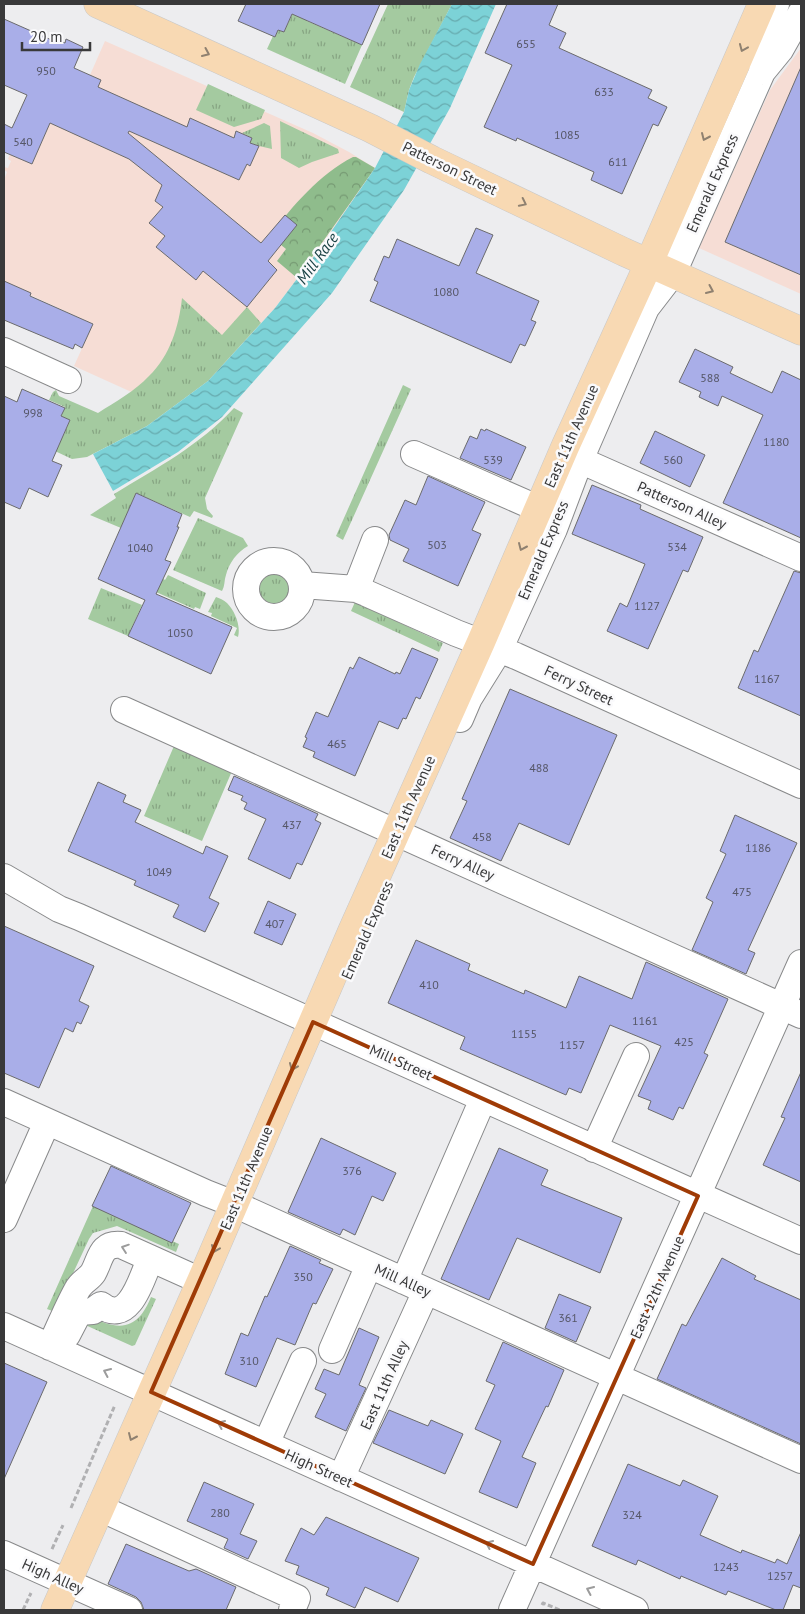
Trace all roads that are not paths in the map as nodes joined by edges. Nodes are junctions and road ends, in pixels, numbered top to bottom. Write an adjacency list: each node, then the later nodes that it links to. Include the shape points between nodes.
1 (98, 4): 6 (main road, Patterson Street, one-way to 6, via 370,128)
2 (762, 4): 6 (main road, East 11th Avenue, one-way to 6)
3 (776, 4): 5 (street, Emerald Express, via 765,29)
4 (801, 13): 5 (street, Emerald Express, via 780,50)
5 (762, 72): 6 (street, Emerald Express)
6 (661, 268): 7 (main road, Patterson Street, one-way to 7); 11 (main road, East 11th Avenue)
7 (801, 331)
8 (4, 351): 9 (street)
9 (68, 380)
10 (414, 454): 12 (street)
11 (571, 456): 12 (main road, East 11th Avenue); 14 (street, Patterson Alley); 17 (street, Emerald Express, via 554,529)
12 (539, 509): 17 (main road, East 11th Avenue, one-way to 17)
13 (375, 540): 16 (street)
14 (801, 558)
15 (302, 585): 16 (street, Ferry Street)
16 (356, 589): 17 (street, Ferry Street)
17 (490, 646): 19 (street, Ferry Street); 20 (main road, East 11th Avenue)
18 (124, 710): 20 (street, Ferry Alley)
19 (801, 785)
20 (403, 835): 23 (street, Ferry Alley); 24 (main road, East 11th Avenue)
21 (4, 877): 24 (street, Mill Street, via 66,912)
22 (801, 963): 23 (street, East 12th Avenue)
23 (792, 1011): 30 (street, East 12th Avenue)
24 (312, 1022): 26 (street, Mill Street); 31 (main road, East 11th Avenue, one-way to 31)
25 (636, 1056): 29 (street)
26 (483, 1099): 29 (street, Mill Street); 38 (street, East 11th Alley)
27 (4, 1102): 28 (street, Mill Alley)
28 (46, 1122): 31 (street, Mill Alley); 32 (street)
29 (594, 1149): 30 (street, Mill Street)
30 (698, 1196): 33 (street, Mill Street); 44 (street, East 12th Avenue)
31 (234, 1204): 35 (street, Mill Alley); 37 (main road, East 11th Avenue, one-way to 37)
32 (4, 1219)
33 (801, 1241)
34 (150, 1259): 36 (street, one-way to 36, via 121,1245 111,1245 101,1255); 37 (street); 39 (street, via 132,1299 124,1308 112,1312)
35 (370, 1265): 38 (street, Mill Alley); 42 (street)
36 (92, 1275): 39 (street, via 92,1289); 41 (street, via 78,1288)
37 (201, 1281): 45 (main road, East 11th Avenue)
38 (415, 1286): 44 (street, Mill Alley); 48 (street, East 11th Alley)
39 (102, 1305): 41 (street, via 93,1311 78,1313)
40 (4, 1326): 41 (street, High Street)
41 (55, 1349): 45 (street, High Street, one-way to 41)
42 (332, 1350)
43 (303, 1361): 46 (street)
44 (616, 1377): 47 (street, Mill Alley); 51 (street, East 12th Avenue)
45 (151, 1392): 46 (street, High Street, one-way to 45); 49 (main road, East 11th Avenue, one-way to 49)
46 (266, 1444): 48 (street, High Street)
47 (801, 1460)
48 (341, 1478): 51 (street, High Street, one-way to 48)
49 (100, 1508): 52 (main road, East 11th Avenue); 55 (street, via 297,1598)
50 (4, 1554): 52 (street, High Alley)
51 (533, 1564): 56 (street, East 12th Avenue); 57 (street, High Street, one-way to 51)
52 (67, 1582): 53 (main road, East 11th Avenue); 54 (street, High Alley)
53 (54, 1610)
54 (129, 1610)
55 (292, 1610)
56 (512, 1610)
57 (635, 1610)

